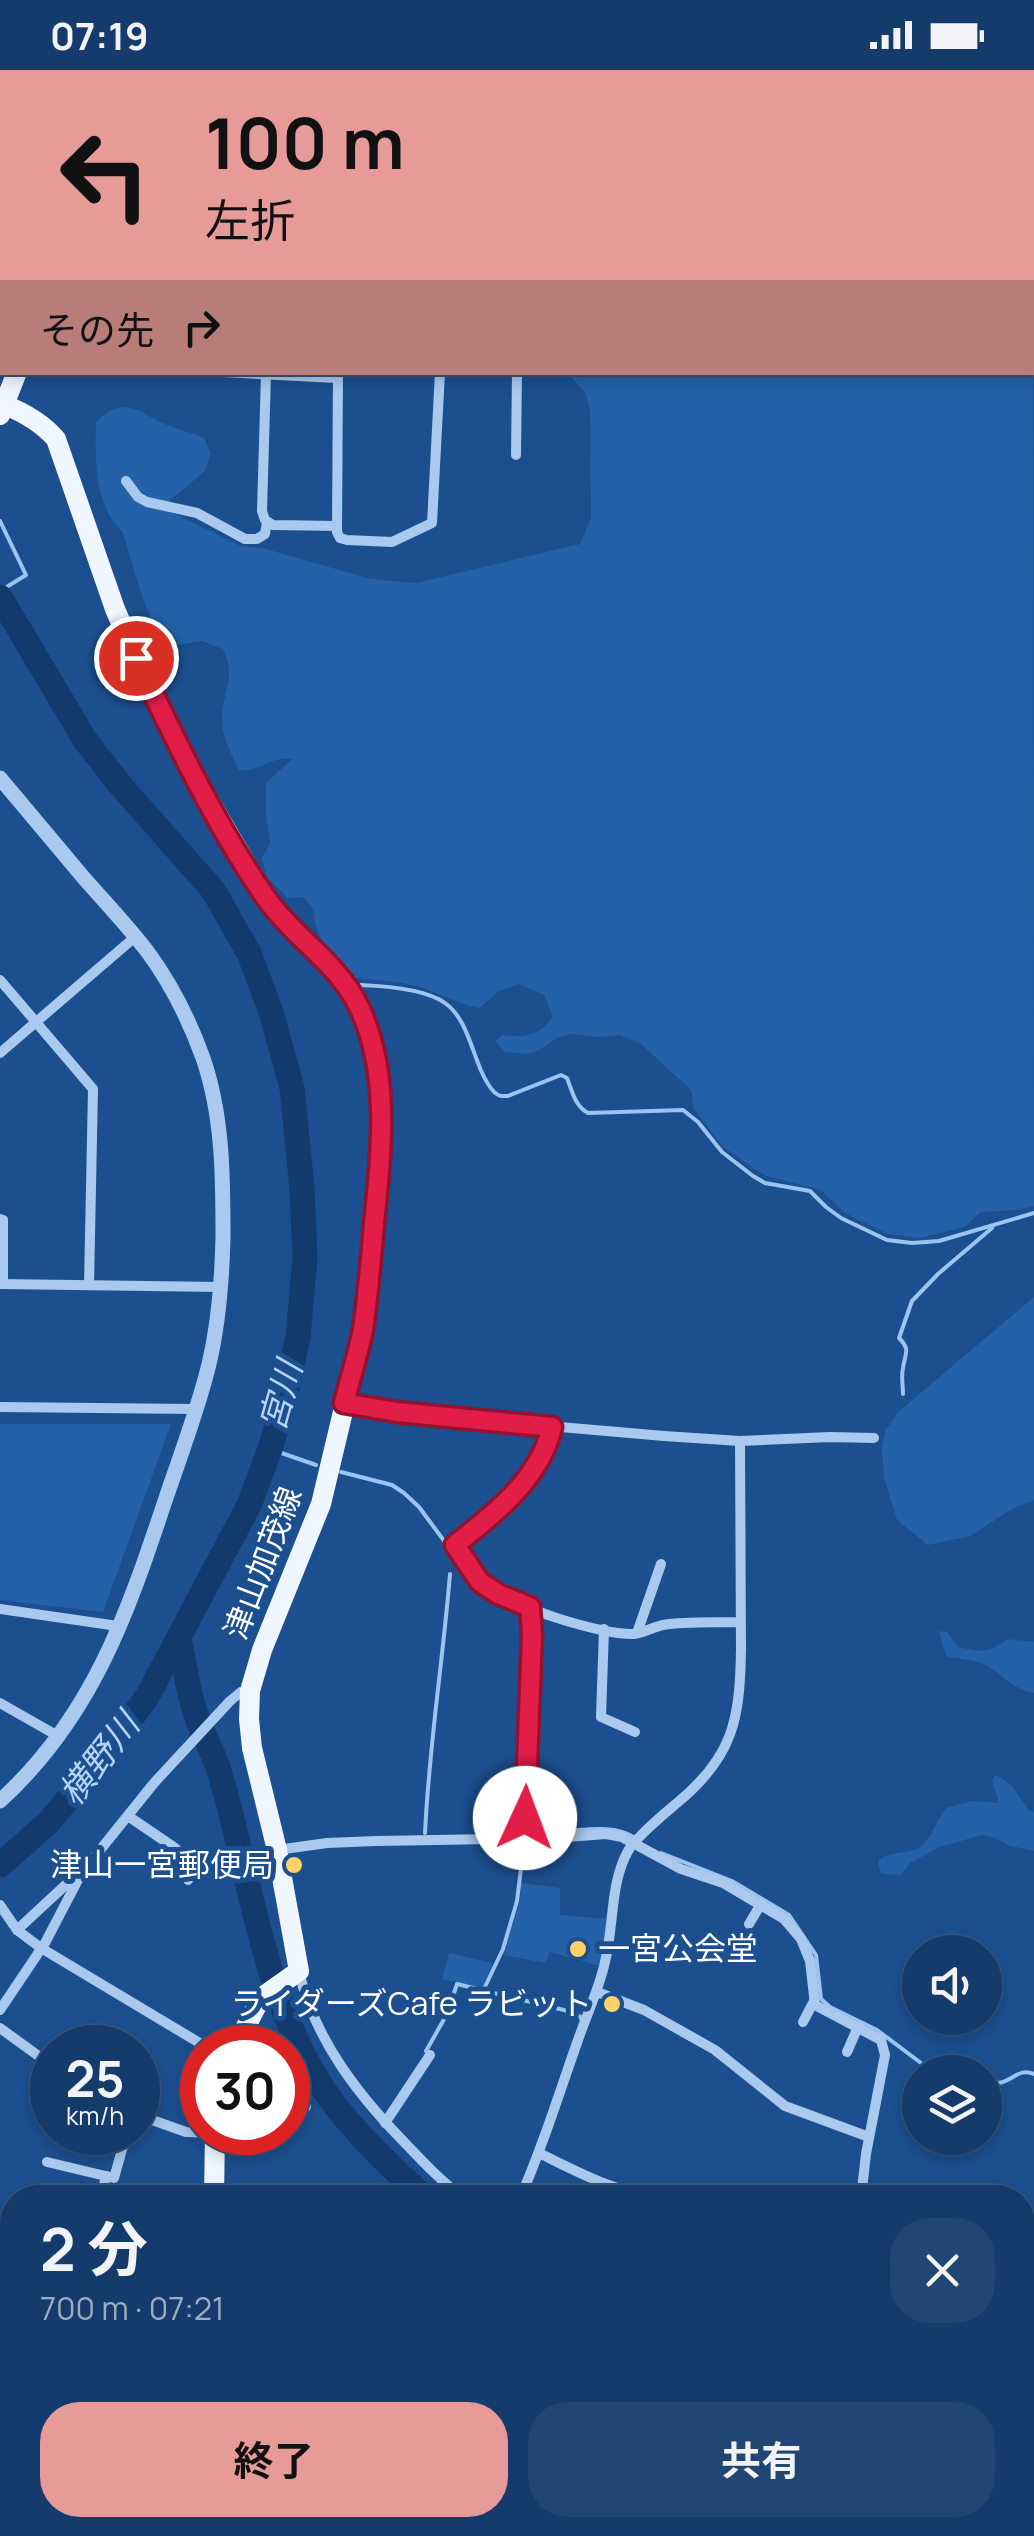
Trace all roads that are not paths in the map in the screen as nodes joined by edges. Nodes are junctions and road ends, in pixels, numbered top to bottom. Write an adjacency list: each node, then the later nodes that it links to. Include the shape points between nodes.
1 (16, 375): 6 (main road, 津山加茂線)
2 (266, 375): 9 (street)
3 (337, 375): 10 (street)
4 (440, 375): 10 (street, via 432,523 392,542 340,538)
5 (517, 375): 7 (street)
6 (2, 408): 21 (main road, 津山加茂線, via 28,415 56,440 122,625 196,778 269,903 344,982 370,1036 380,1088 378,1175 362,1332)
7 (516, 455)
8 (126, 480): 9 (street, via 146,502 198,513 244,539 265,534)
9 (267, 522): 10 (street)
10 (337, 526)
11 (0, 778): 12 (street)
12 (134, 937): 14 (street); 20 (street, via 176,1000 203,1058 216,1110 224,1182)
13 (1, 982): 14 (street)
14 (36, 1022): 15 (street); 19 (street, via 93,1089)
15 (0, 1053)
16 (0, 1220): 17 (street)
17 (1, 1262): 18 (street)
18 (1, 1284): 19 (street)
19 (89, 1285): 20 (street)
20 (221, 1287): 23 (street)
21 (344, 1403): 24 (street); 34 (main road, 津山加茂線, via 320,1504)
22 (0, 1407): 23 (street)
23 (196, 1409): 31 (street)
24 (552, 1427): 26 (street); 29 (street, via 524,1482 455,1545 480,1582)
25 (874, 1438): 26 (street)
26 (740, 1440): 30 (street)
27 (661, 1564): 33 (street)
28 (0, 1610): 31 (street)
29 (530, 1612): 32 (street); 40 (street, via 525,1818)
30 (740, 1622): 33 (street, via 664,1625); 41 (street, via 739,1700 729,1740 700,1784)
31 (120, 1628): 37 (street)
32 (604, 1630): 33 (street); 36 (street, via 602,1716)
33 (637, 1634)
34 (250, 1691): 39 (street, via 230,1701); 42 (main road, 津山加茂線, via 252,1748)
35 (0, 1703): 37 (street)
36 (634, 1732)
37 (58, 1736): 38 (street)
38 (0, 1801)
39 (128, 1816): 43 (street); 44 (street, via 186,1857 194,1866)
40 (533, 1837): 41 (street, via 606,1834); 42 (street)
41 (636, 1841): 45 (street); 51 (street, via 618,1877)
42 (277, 1850): 50 (main road, 津山加茂線)
43 (80, 1875): 48 (street); 49 (street)
44 (188, 1880)
45 (761, 1904): 47 (street); 52 (street, via 802,1939)
46 (0, 1905): 48 (street)
47 (749, 1924)
48 (14, 1925): 49 (street)
49 (41, 1948): 53 (street); 58 (street)
50 (293, 1975): 55 (main road, via 265,1995); 62 (street, via 327,2045)
51 (597, 1992): 63 (street, via 715,2050 785,2106); 64 (street)
52 (814, 1999): 54 (street); 56 (street)
53 (0, 2010)
54 (803, 2022)
55 (247, 2025)
56 (858, 2027): 60 (street); 63 (street, via 881,2040 884,2055)
57 (0, 2028): 59 (street)
58 (180, 2031)
59 (30, 2050)
60 (847, 2052)
61 (430, 2056): 62 (street)
62 (385, 2123): 71 (street)
63 (869, 2137): 74 (street)
64 (539, 2153): 72 (street); 73 (street)
65 (120, 2155): 68 (street, via 114,2178)
66 (215, 2155): 70 (main road)
67 (46, 2162): 68 (street)
68 (106, 2176): 69 (street)
69 (104, 2185)
70 (214, 2185)
71 (447, 2185)
72 (525, 2185)
73 (608, 2185)
74 (863, 2185)

